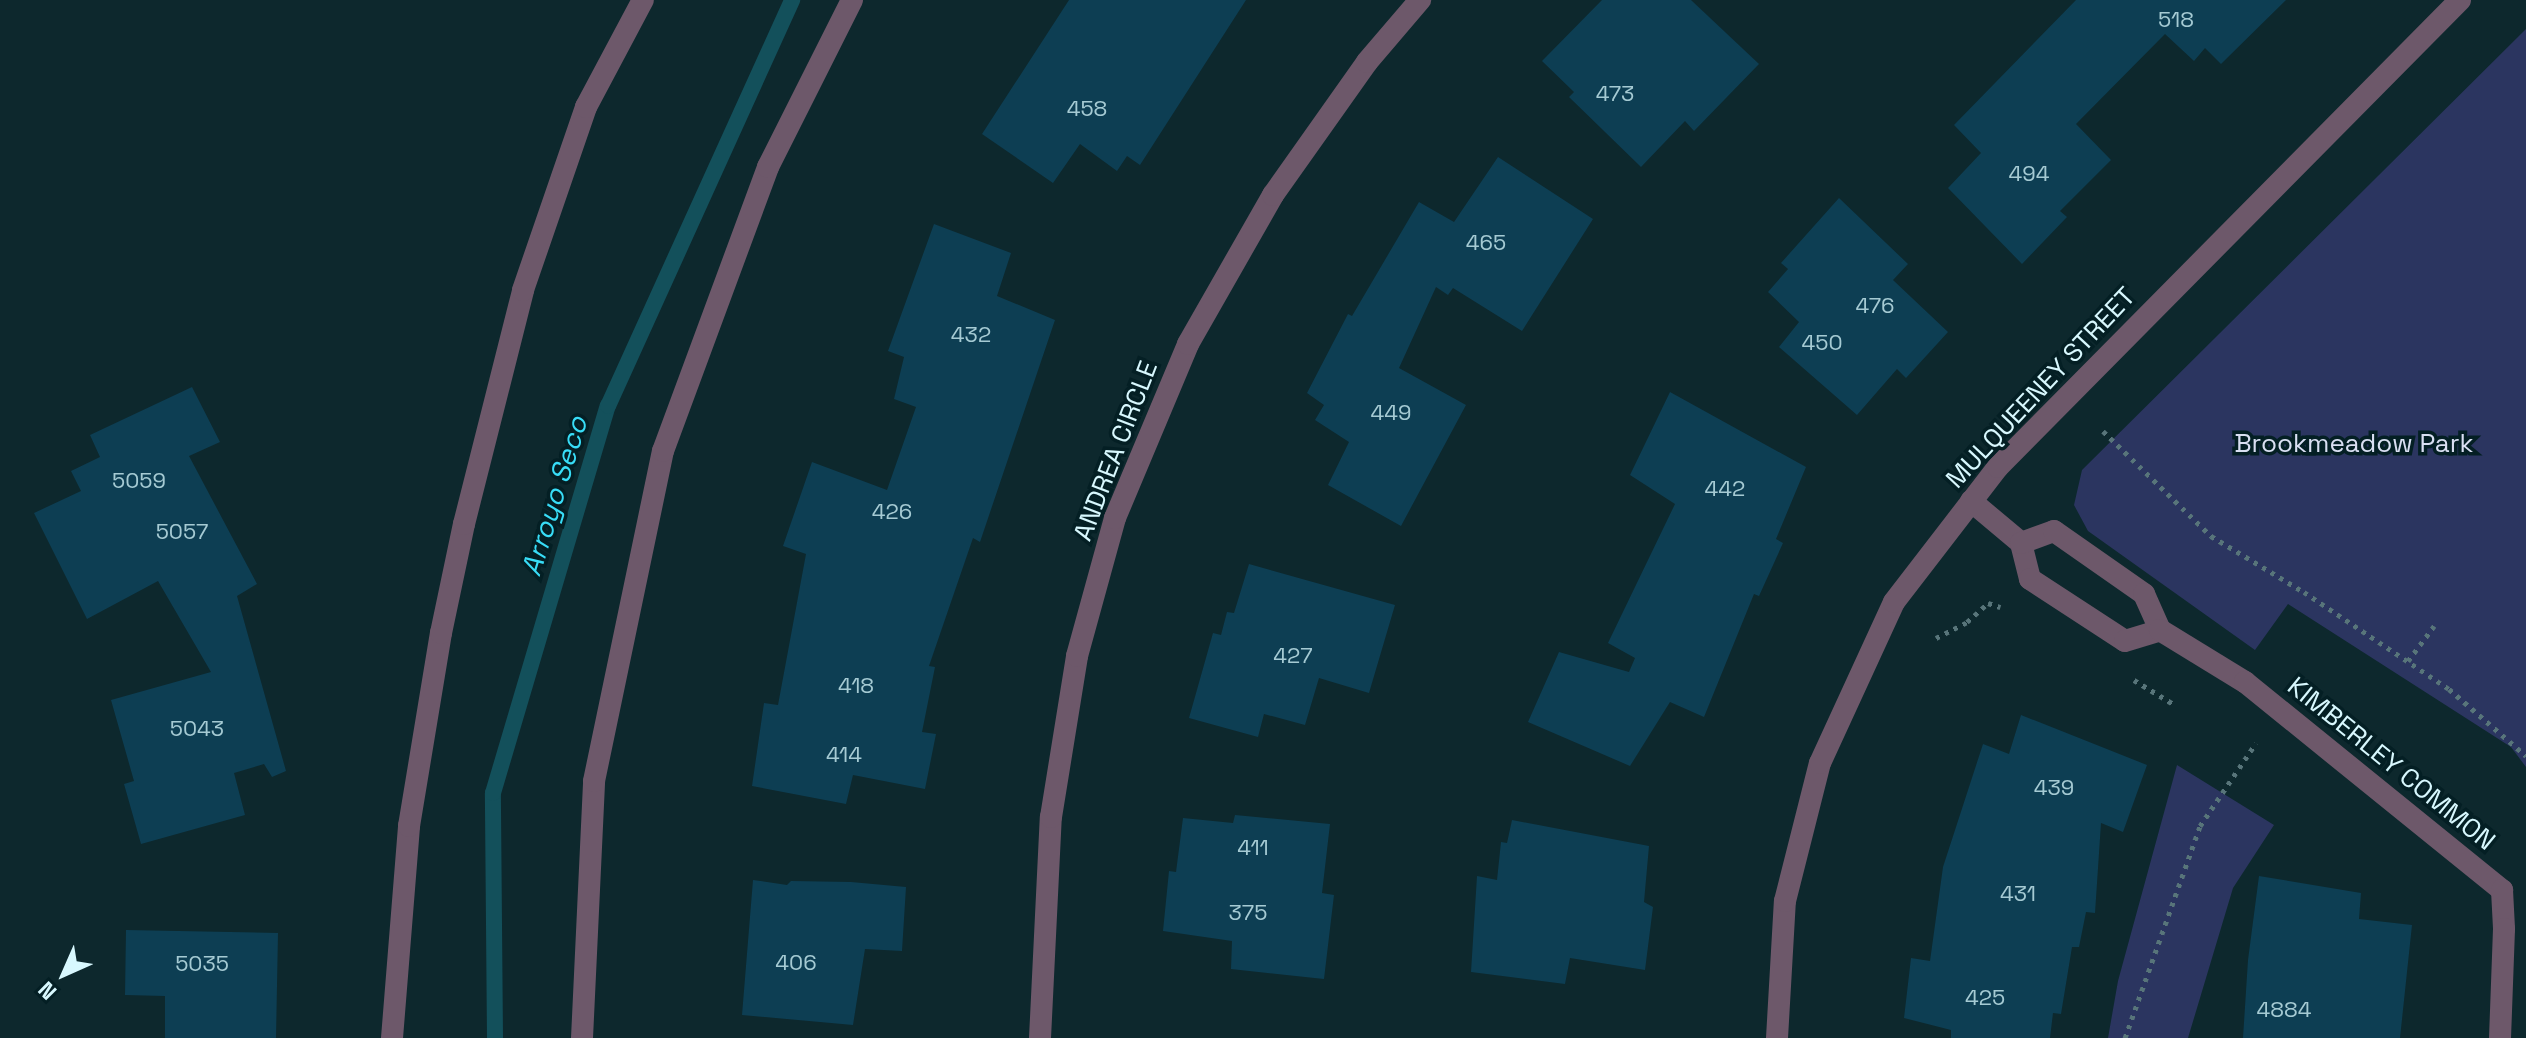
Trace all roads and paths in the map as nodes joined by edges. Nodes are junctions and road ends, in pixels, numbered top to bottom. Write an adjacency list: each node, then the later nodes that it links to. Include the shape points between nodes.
1 (643, 0): 13 (street, via 586,107 523,290 464,524 409,826)
2 (852, 0): 14 (street, via 768,167 663,451 594,781)
3 (1420, 0): 15 (street, ANDREA CIRCLE, via 1367,62 1273,195 1188,344 1115,518 1077,656 1051,817)
4 (2460, 0): 6 (street, MULQUEENEY STREET, via 1998,467)
5 (2103, 431): 10 (path, via 2211,536)
6 (1971, 501): 7 (street); 16 (street, MULQUEENEY STREET, via 1894,602 1820,763 1785,901)
7 (2021, 543): 9 (street, via 2054,531 2144,594); 9 (street, via 2030,579 2125,641)
8 (2434, 626): 10 (path)
9 (2160, 630): 11 (street, KIMBERLEY COMMON)
10 (2408, 661): 12 (path)
11 (2279, 709): 17 (path, via 2200,826); 18 (street, KIMBERLEY COMMON, via 2502,890)
12 (2526, 756)
13 (392, 1038)
14 (582, 1038)
15 (1040, 1038)
16 (1777, 1038)
17 (2125, 1038)
18 (2500, 1038)

